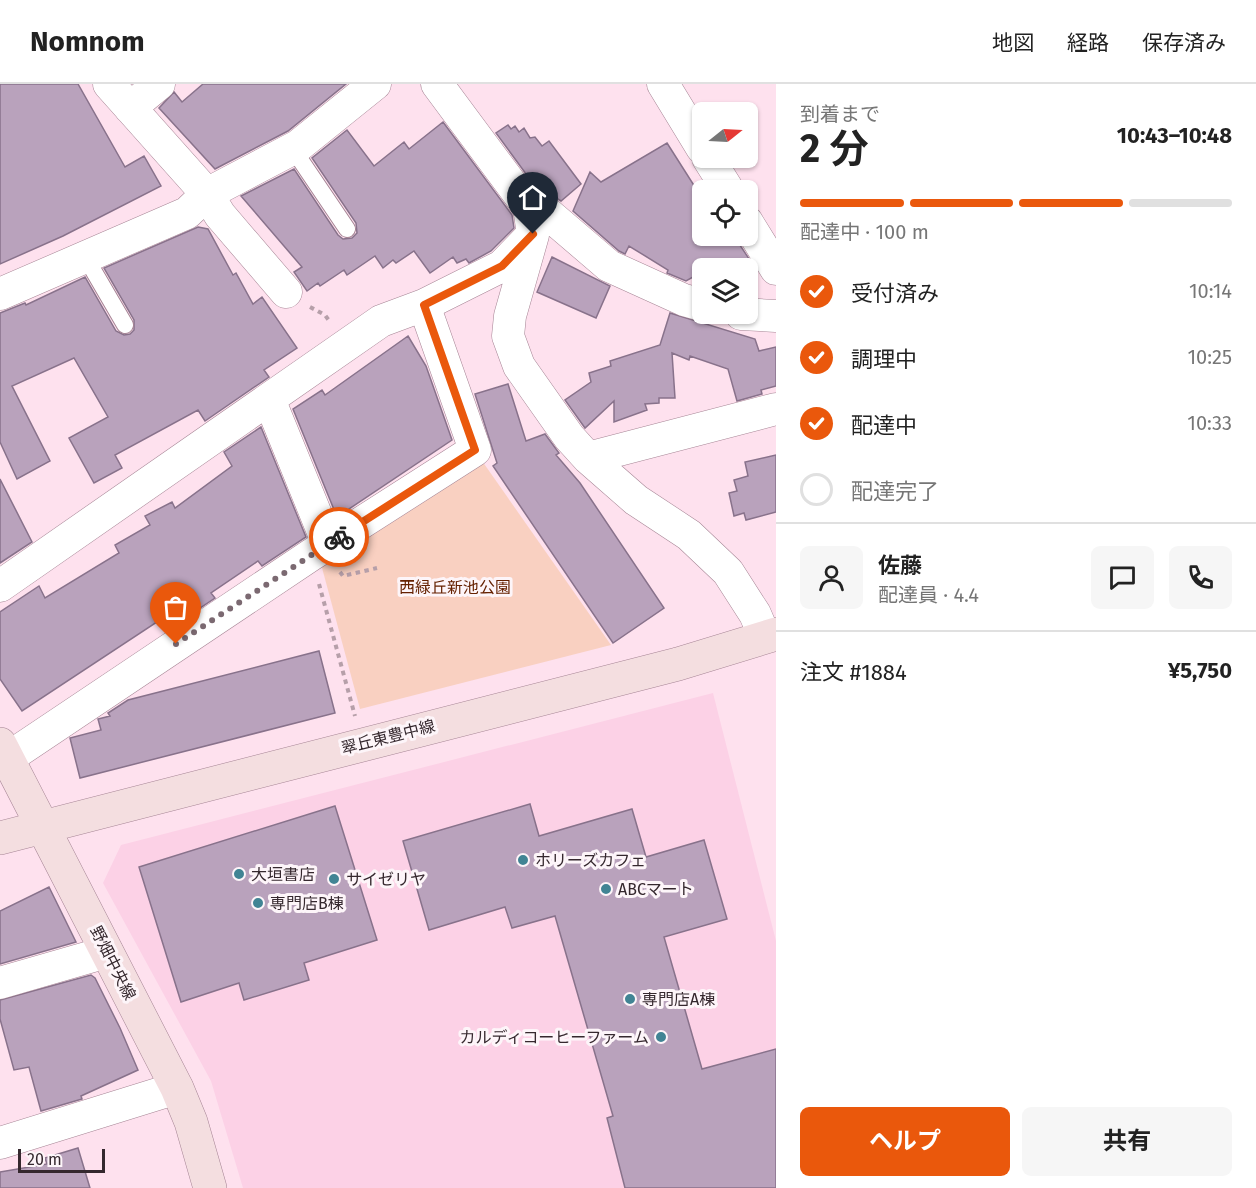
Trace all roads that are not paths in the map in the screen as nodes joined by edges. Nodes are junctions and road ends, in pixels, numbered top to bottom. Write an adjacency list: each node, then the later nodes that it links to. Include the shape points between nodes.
1 (109, 84): 6 (street)
2 (159, 84): 6 (street)
3 (375, 84): 8 (street)
4 (437, 84): 10 (street)
5 (663, 84): 7 (street)
6 (130, 108): 9 (street)
7 (692, 132)
8 (293, 149): 9 (street); 11 (lane)
9 (207, 194): 13 (street, via 187,213); 15 (street, via 220,215)
10 (531, 221): 17 (street, via 540,207 609,266); 18 (street, via 502,266); 24 (street, via 508,336 519,366)
11 (347, 229)
12 (758, 240): 14 (street)
13 (86, 258): 16 (street); 21 (lane)
14 (776, 269)
15 (286, 292)
16 (0, 294)
17 (692, 302)
18 (424, 305): 22 (street, via 381,321); 25 (street, via 475,450)
19 (758, 315): 20 (street)
20 (776, 316)
21 (125, 325)
22 (269, 399): 25 (street); 26 (street)
23 (776, 409): 24 (street)
24 (588, 458): 27 (street, via 636,500 689,535 728,572)
25 (319, 549): 28 (street)
26 (0, 586)
27 (771, 636): 29 (street, 翠丘東豊中線, via 678,664)
28 (4, 751): 29 (street, 野畑中央線)
29 (42, 826): 30 (street, 翠丘東豊中線); 31 (street, 野畑中央線)
30 (0, 838)
31 (107, 952): 32 (street); 33 (street, 野畑中央線)
32 (0, 983)
33 (177, 1088): 34 (street); 35 (street, 野畑中央線)
34 (0, 1143)
35 (210, 1188)

